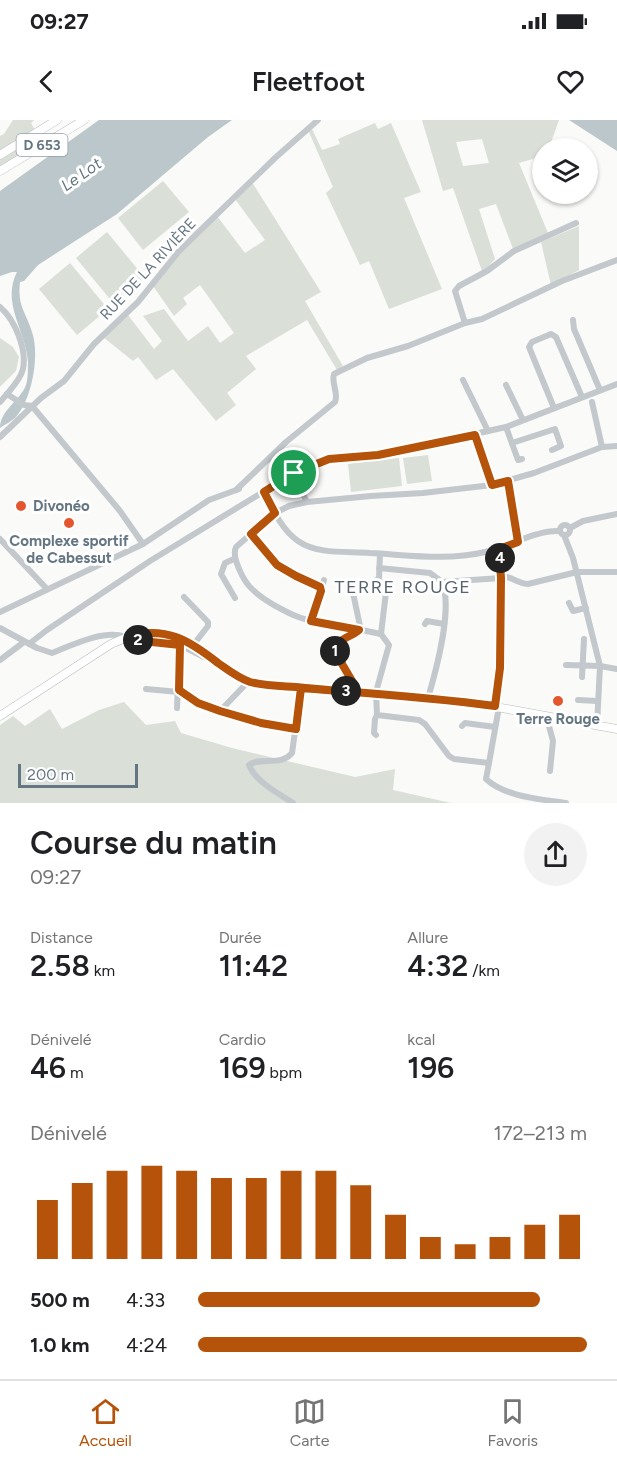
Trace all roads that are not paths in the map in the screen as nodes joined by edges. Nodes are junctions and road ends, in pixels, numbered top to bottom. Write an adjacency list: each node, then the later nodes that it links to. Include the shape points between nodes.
1 (57, 120): 4 (main road)
2 (84, 120): 5 (main road, D 653)
3 (318, 120): 19 (street, RUE DE LA RIVIÈRE, via 179,251 138,302 94,344 64,381)
4 (0, 155)
5 (0, 171)
6 (576, 223): 10 (street, via 514,251 459,286 456,291)
7 (617, 261): 10 (street)
8 (0, 307): 15 (street, via 14,324 24,358 23,371)
9 (573, 320): 14 (street)
10 (465, 323): 34 (street, via 334,374 335,402)
11 (463, 380): 23 (street)
12 (506, 385): 21 (street)
13 (616, 385): 14 (street)
14 (596, 392): 16 (street); 18 (street)
15 (7, 394): 17 (street); 19 (street)
16 (583, 397): 18 (street); 20 (street); 20 (street, via 556,337 550,334 529,347)
17 (0, 402)
18 (592, 402): 28 (street)
19 (32, 406): 25 (street, RUE DE LA RIVIÈRE); 43 (street)
20 (554, 408): 21 (street)
21 (523, 420): 22 (street)
22 (506, 427): 23 (street); 26 (street)
23 (488, 431): 24 (street)
24 (475, 435): 31 (street, via 378,455 329,459); 33 (street)
25 (0, 437)
26 (512, 443): 29 (street, via 555,429 561,446); 30 (street, via 518,460)
27 (617, 446): 28 (street)
28 (602, 447): 32 (street)
29 (552, 450)
30 (522, 459)
31 (294, 474): 34 (street, via 286,459 276,458); 35 (street); 36 (street)
32 (508, 481): 33 (street); 42 (street)
33 (492, 485): 36 (street)
34 (236, 490): 43 (street, via 208,500)
35 (264, 492): 37 (street); 71 (street, via 150,561)
36 (307, 502): 37 (street)
37 (275, 513): 40 (street); 45 (street, via 287,531 310,547)
38 (617, 514): 39 (street, via 581,521)
39 (566, 532): 42 (street, via 548,531); 51 (street)
40 (251, 534): 47 (street, via 236,547); 56 (street, via 277,565)
41 (0, 539): 57 (street)
42 (518, 542): 44 (street)
43 (143, 544): 57 (street)
44 (499, 549): 46 (street, via 458,557); 52 (street)
45 (380, 554): 46 (street); 48 (street)
46 (424, 557): 50 (street)
47 (234, 559): 59 (street, via 225,563 221,573); 63 (street, via 251,589 279,608)
48 (379, 568): 50 (street); 53 (street)
49 (617, 572): 51 (street)
50 (426, 573): 55 (street)
51 (577, 573): 52 (street, via 528,584); 61 (street)
52 (501, 577): 55 (street); 90 (street)
53 (379, 579): 67 (street, via 353,593); 68 (street, via 386,592)
54 (324, 580): 56 (street)
55 (442, 582): 65 (street, via 446,598)
56 (320, 587): 63 (street)
57 (47, 589): 62 (street)
58 (184, 597): 72 (street, via 208,622)
59 (235, 598)
60 (569, 603): 61 (street, via 573,611)
61 (586, 608): 78 (street)
62 (0, 612)
63 (311, 621): 67 (street)
64 (425, 624): 65 (street)
65 (444, 624): 87 (street)
66 (0, 628): 71 (street)
67 (359, 630): 68 (street); 85 (street, via 339,641 335,652)
68 (381, 634): 86 (street, via 389,645)
69 (127, 637): 71 (street, via 100,636 52,653); 72 (main road, via 161,633); 73 (street); 95 (main road)
70 (584, 639): 77 (street)
71 (27, 643): 75 (street)
72 (194, 644): 74 (main road)
73 (180, 645): 74 (street); 84 (street)
74 (213, 659): 81 (main road)
75 (0, 660)
76 (566, 665): 77 (street)
77 (583, 666): 78 (street); 80 (street)
78 (600, 666): 79 (street); 89 (street)
79 (617, 669)
80 (582, 677)
81 (246, 681): 82 (main road); 92 (street)
82 (301, 688): 85 (main road); 99 (street)
83 (146, 690): 84 (street)
84 (179, 691): 91 (street); 92 (street)
85 (356, 692): 86 (main road)
86 (377, 694): 87 (main road); 93 (street)
87 (428, 698): 90 (main road)
88 (578, 700): 89 (street)
89 (598, 701): 96 (street)
90 (497, 706): 94 (main road); 98 (street)
91 (177, 708)
92 (220, 711): 99 (street)
93 (378, 715): 101 (street); 102 (street, via 419,720 448,756)
94 (546, 715): 96 (main road); 103 (street, via 553,741)
95 (0, 716)
96 (597, 725): 100 (main road)
97 (462, 726): 98 (street, via 465,723)
98 (495, 727): 102 (street)
99 (296, 729): 104 (street, via 289,757 249,765 266,784)
100 (617, 729)
101 (376, 735)
102 (489, 763): 105 (street, via 486,779 500,788)
103 (550, 771)
104 (293, 803)
105 (566, 803)

